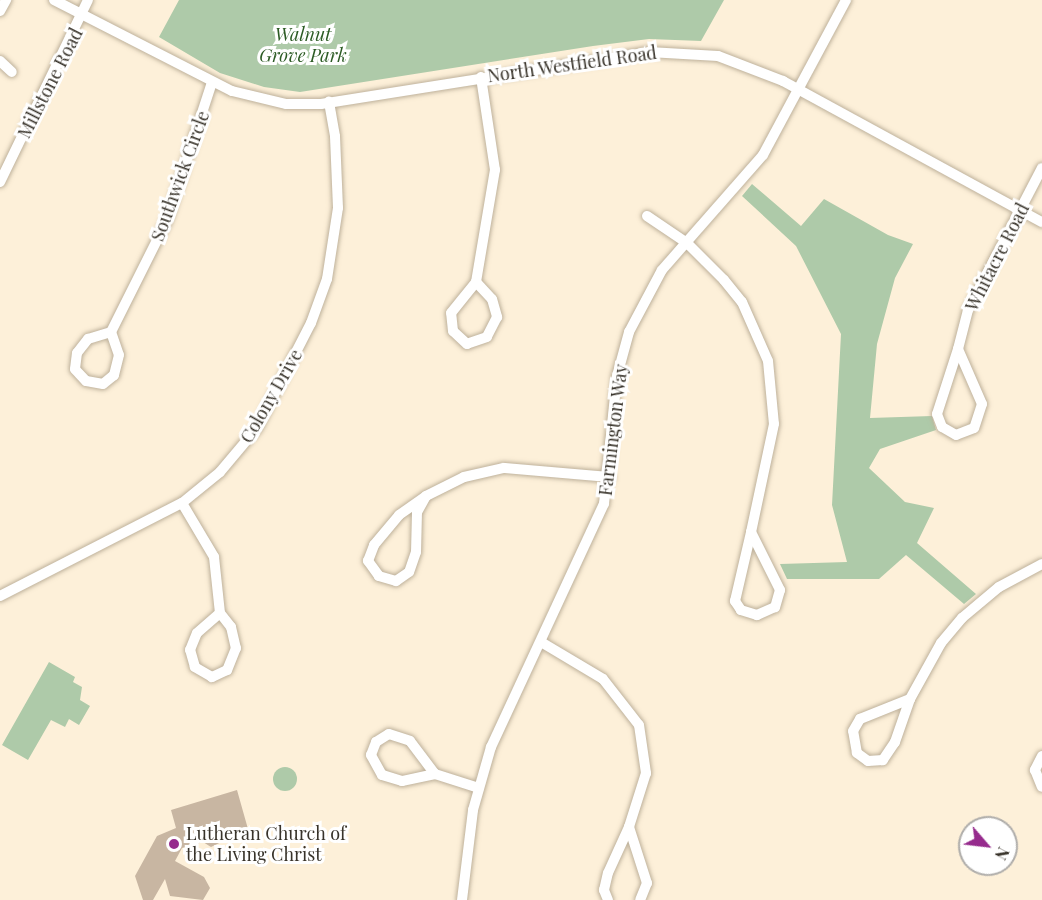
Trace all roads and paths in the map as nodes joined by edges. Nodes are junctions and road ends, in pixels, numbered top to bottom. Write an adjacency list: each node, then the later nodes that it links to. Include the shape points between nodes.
1 (6, 0): 5 (street)
2 (54, 0): 6 (street, North Westfield Road)
3 (88, 0): 6 (street, Millstone Road)
4 (846, 0): 11 (street, Farmington Way)
5 (0, 11)
6 (83, 15): 10 (street, North Westfield Road); 14 (street, Millstone Road)
7 (0, 61): 8 (street)
8 (12, 72)
9 (481, 77): 11 (street, North Westfield Road, via 671,51 718,56); 12 (street, North Westfield Road); 19 (street, via 495,170)
10 (212, 82): 12 (street, North Westfield Road, via 269,102); 20 (street, Southwick Circle, via 167,220)
11 (798, 89): 15 (street, North Westfield Road); 18 (street, Farmington Way, via 763,155)
12 (329, 102): 24 (street, Colony Drive, via 335,136 338,208 321,300 257,428 219,472)
13 (1042, 168): 15 (street, Whitacre Road)
14 (0, 182)
15 (1020, 209): 17 (street, North Westfield Road); 21 (street, Whitacre Road, via 968,310)
16 (647, 216): 18 (street)
17 (1042, 222)
18 (687, 243): 22 (street, Farmington Way, via 652,285 629,332 617,376); 25 (street, via 742,302 757,330 773,384 774,424)
19 (476, 282): 19 (street, via 451,313 453,332 467,344 487,337 497,317 492,299)
20 (111, 332): 20 (street, via 88,339 77,353 75,369 86,381 103,384 114,375 119,355)
21 (958, 349): 21 (street, Whitacre Road, via 937,414 942,427 956,435 974,429 982,404)
22 (610, 477): 23 (street, via 504,468 464,477); 29 (street, Farmington Way, via 596,530)
23 (426, 496): 23 (street, via 399,515 374,545 368,561 379,576 396,582 409,572 416,552 417,512)
24 (182, 503): 27 (street, Colony Drive); 28 (street, via 214,557)
25 (751, 532): 25 (street, via 735,601 741,610 758,615 775,607 780,590)
26 (1042, 564): 30 (street, via 999,587 962,618 934,652)
27 (0, 595)
28 (220, 613): 28 (street, via 197,633 190,650 195,667 212,677 227,670 236,648 231,627)
29 (541, 642): 34 (street, Farmington Way, via 501,724); 35 (street, via 603,679 639,725 646,773)
30 (910, 699): 30 (street, via 860,719 853,731 857,753 868,761 883,760 895,742)
31 (1042, 756): 33 (street, via 1035,770)
32 (435, 774): 32 (street, via 410,741 398,733 381,737 372,748 373,763 388,778 402,781); 34 (street)
33 (1042, 787)
34 (479, 789): 36 (street, Farmington Way)
35 (630, 827): 37 (street, via 608,873 604,890); 38 (street, via 647,883)
36 (462, 900)
37 (608, 900)
38 (640, 900)

